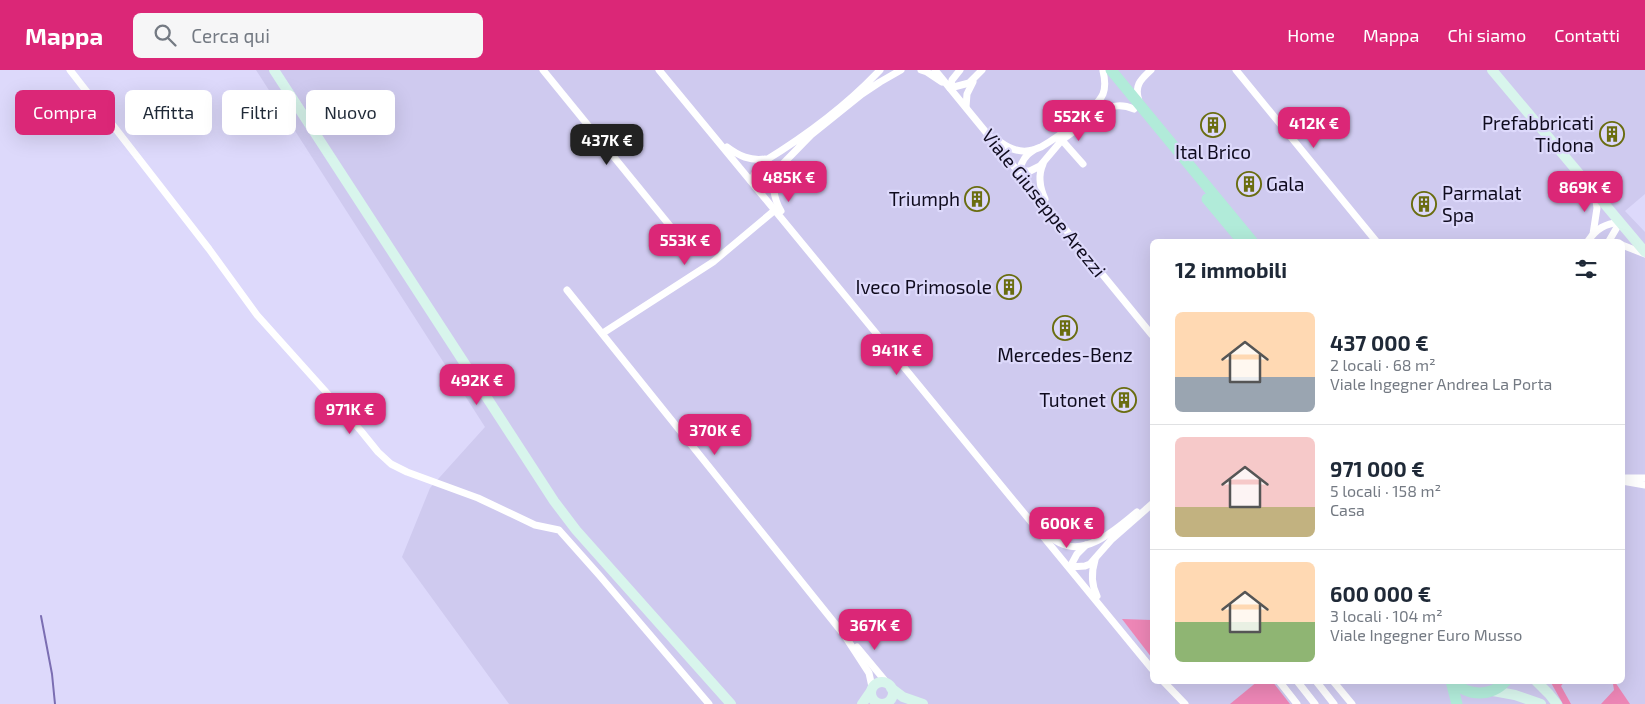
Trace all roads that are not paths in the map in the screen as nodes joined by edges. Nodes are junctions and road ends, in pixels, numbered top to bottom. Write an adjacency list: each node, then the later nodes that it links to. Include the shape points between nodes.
1 (70, 70): 73 (street, via 257,315 378,452 407,472 478,498 535,525 559,530)
2 (274, 70): 74 (street, via 554,500 576,530)
3 (542, 70): 41 (street)
4 (659, 70): 20 (street)
5 (880, 70): 23 (street, via 810,132)
6 (901, 70): 26 (street, via 862,94 811,135)
7 (921, 70): 16 (street)
8 (935, 70): 16 (street, Viale Giuseppe Arezzi)
9 (960, 70): 16 (street)
10 (982, 70): 15 (street)
11 (1105, 70): 18 (main road); 21 (street, via 1105,85 1099,99)
12 (1151, 70): 18 (street, via 1138,82)
13 (1236, 70): 37 (street)
14 (1492, 70): 29 (street)
15 (974, 79): 16 (street, via 962,86); 17 (street, via 967,94)
16 (948, 86): 17 (street, Viale Giuseppe Arezzi)
17 (966, 107): 19 (street, Viale Giuseppe Arezzi)
18 (1137, 107): 21 (street, via 1109,107); 35 (main road); 36 (main road)
19 (986, 131): 22 (street, via 1006,147 1022,151); 27 (street, Viale Giuseppe Arezzi)
20 (712, 133): 23 (street, via 743,157 758,160); 28 (street)
21 (1060, 138): 22 (street); 24 (street); 25 (street)
22 (1036, 149): 27 (street, via 1027,155)
23 (770, 157): 28 (street, via 759,166)
24 (1045, 160): 27 (street, via 1035,169); 30 (street, via 1040,183)
25 (1083, 164)
26 (777, 171): 28 (street, via 767,178); 33 (street, via 773,185 776,202)
27 (1019, 171): 30 (street, Viale Giuseppe Arezzi)
28 (751, 180): 31 (street)
29 (1595, 193): 32 (street); 34 (street)
30 (1050, 209): 45 (street, Viale Giuseppe Arezzi)
31 (775, 210): 33 (street); 44 (street, via 713,262)
32 (1620, 222): 34 (street, via 1602,226); 39 (street); 42 (street)
33 (794, 233): 52 (street)
34 (1593, 234): 38 (street)
35 (1240, 239)
36 (1250, 239)
37 (1374, 239)
38 (1589, 239)
39 (1610, 239)
40 (1625, 246): 42 (street)
41 (688, 248)
42 (1645, 253)
43 (567, 290): 44 (street)
44 (602, 333): 57 (street)
45 (1150, 333)
46 (1645, 478): 47 (street)
47 (1625, 480)
48 (1625, 481): 49 (street)
49 (1645, 485)
50 (1150, 501): 53 (street, via 1118,527)
51 (1150, 506): 54 (street)
52 (1039, 529): 53 (street, via 1060,543); 55 (street)
53 (1086, 546): 55 (street)
54 (1095, 559): 55 (street, via 1085,566); 56 (street, via 1092,579)
55 (1070, 567): 56 (street)
56 (1103, 607): 58 (street)
57 (845, 636): 68 (street); 69 (street, via 869,673)
58 (1150, 666)
59 (1166, 684): 78 (street)
60 (1281, 684): 79 (street)
61 (1299, 684): 80 (street)
62 (1318, 684): 81 (street)
63 (1336, 684): 82 (street)
64 (1453, 684): 83 (main road)
65 (1456, 684): 70 (main road, via 1468,692)
66 (1502, 684): 70 (main road)
67 (1539, 684): 72 (street)
68 (889, 686): 69 (street, via 879,682); 71 (street, via 891,697); 77 (street)
69 (872, 689): 71 (street, via 873,699); 75 (street)
70 (1491, 691): 84 (main road); 85 (street)
71 (880, 703): 76 (street)
72 (1557, 703)
73 (709, 704)
74 (731, 704)
75 (862, 704)
76 (910, 704)
77 (923, 704)
78 (1185, 704)
79 (1297, 704)
80 (1315, 704)
81 (1334, 704)
82 (1352, 704)
83 (1456, 704)
84 (1478, 704)
85 (1541, 704)

